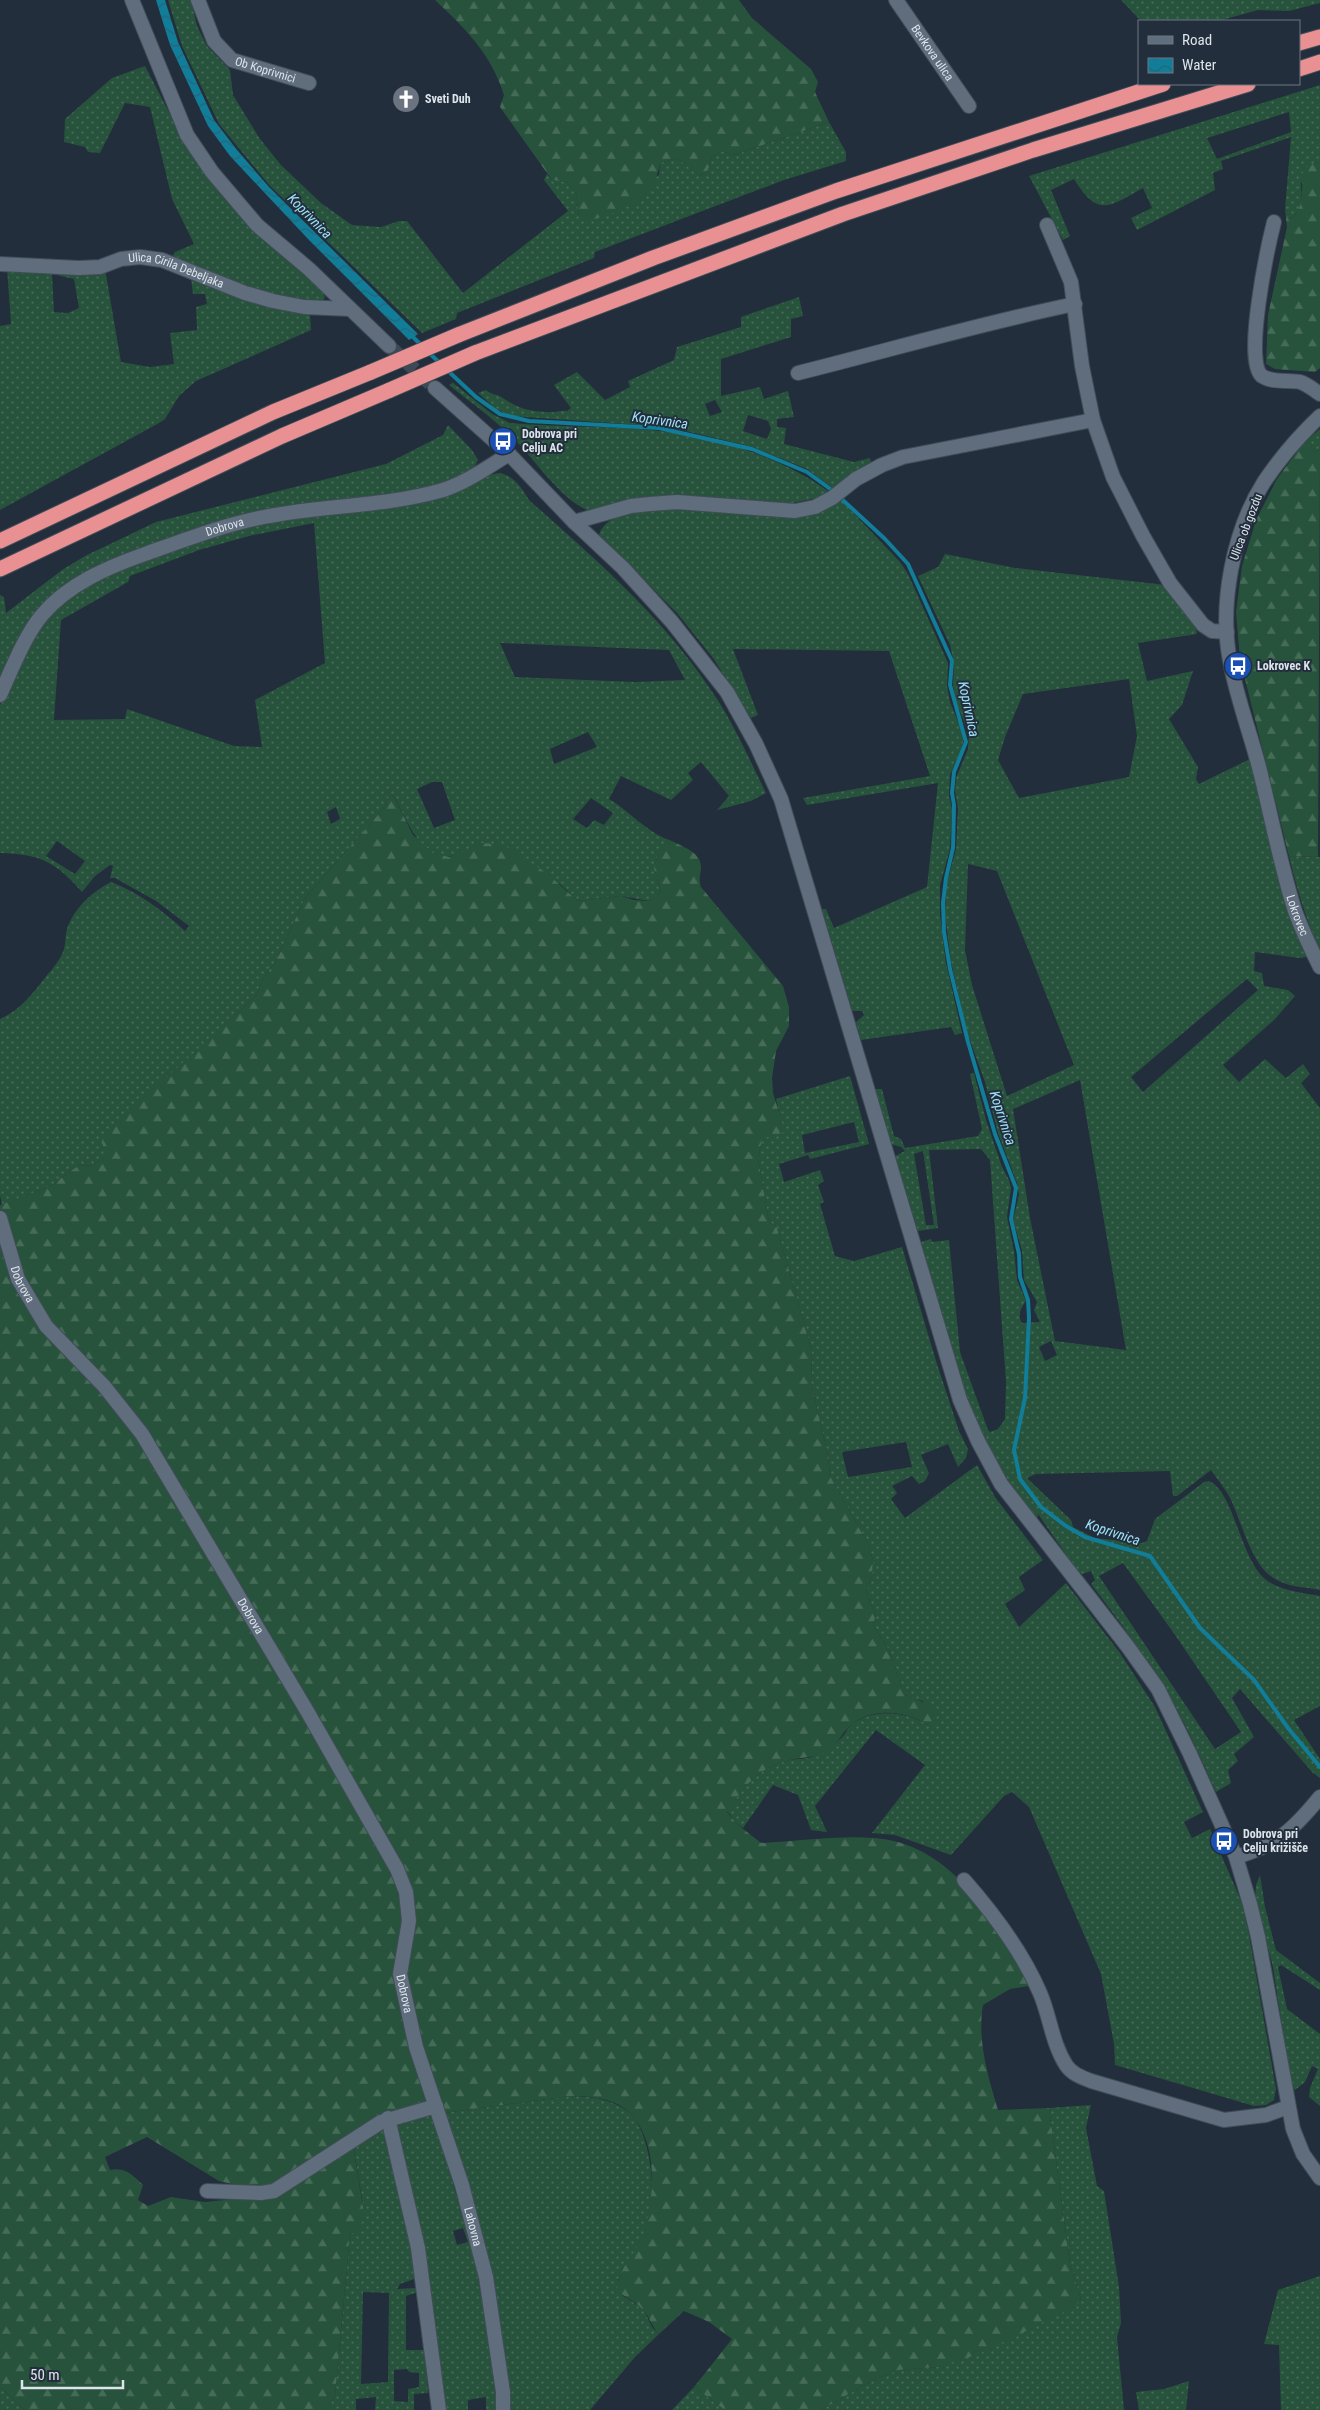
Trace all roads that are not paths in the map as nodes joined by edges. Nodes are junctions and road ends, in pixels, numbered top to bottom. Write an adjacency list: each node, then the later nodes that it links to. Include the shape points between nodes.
1 (132, 0): 16 (street, via 187,134 212,172 257,224)
2 (198, 0): 8 (street, Ob Koprivnici, via 214,41 232,60)
3 (896, 0): 11 (street, Bevkova ulica)
4 (1320, 37): 5 (highway)
5 (1300, 43)
6 (1320, 62): 7 (highway)
7 (1300, 68)
8 (309, 83)
9 (1160, 85): 25 (highway, bridge, via 836,190 653,258 272,412)
10 (1245, 85): 26 (highway, bridge, via 1033,150 843,214 476,353 282,436)
11 (969, 106)
12 (1274, 222): 20 (street, via 1256,320 1255,365 1266,378 1300,382)
13 (1047, 225): 15 (street, via 1071,282)
14 (0, 264): 16 (street, Ulica Cirila Debeljaka, via 100,267 120,259 140,257 162,260 273,301 304,307)
15 (1075, 304): 18 (street); 22 (street, via 1082,366)
16 (350, 309): 17 (street)
17 (389, 346)
18 (798, 373)
19 (435, 388): 23 (street)
20 (1320, 394)
21 (1320, 416): 27 (street, Ulica ob gozdu, via 1283,456 1246,519 1231,564)
22 (1093, 420): 24 (street, via 903,457 856,479 832,498 795,511 668,503 631,506); 27 (street, via 1113,477 1161,570 1203,625 1212,631)
23 (509, 454): 24 (street); 28 (street, Dobrova, via 445,489 398,501 240,522 118,564 62,595 41,616)
24 (574, 522): 33 (street, via 623,568 672,622 727,692 756,744 781,799 960,1400 1001,1484 1158,1689)
25 (0, 541)
26 (0, 569)
27 (1227, 632): 29 (street, Ulica ob gozdu, via 1230,662)
28 (0, 695)
29 (1282, 862): 30 (street, Lokrovec, via 1296,913)
30 (1320, 966)
31 (0, 1218): 35 (street, Dobrova, via 18,1279 46,1326 104,1386 142,1434 398,1870 406,1892 409,1921 400,1974)
32 (1320, 1797): 33 (street, via 1281,1837 1262,1849)
33 (1236, 1857): 37 (street, via 1258,1937)
34 (964, 1880): 37 (street, via 990,1908 1016,1948 1040,1994 1057,2046 1070,2071 1090,2081 1224,2120 1266,2115)
35 (416, 2047): 36 (street, Lahovna)
36 (436, 2106): 38 (street); 42 (street, Lahovna, via 462,2185 486,2277)
37 (1288, 2107): 39 (street, via 1303,2154)
38 (388, 2118): 40 (street, via 274,2191); 41 (street, via 418,2248)
39 (1320, 2178)
40 (207, 2191)
41 (439, 2410)
42 (503, 2410)

